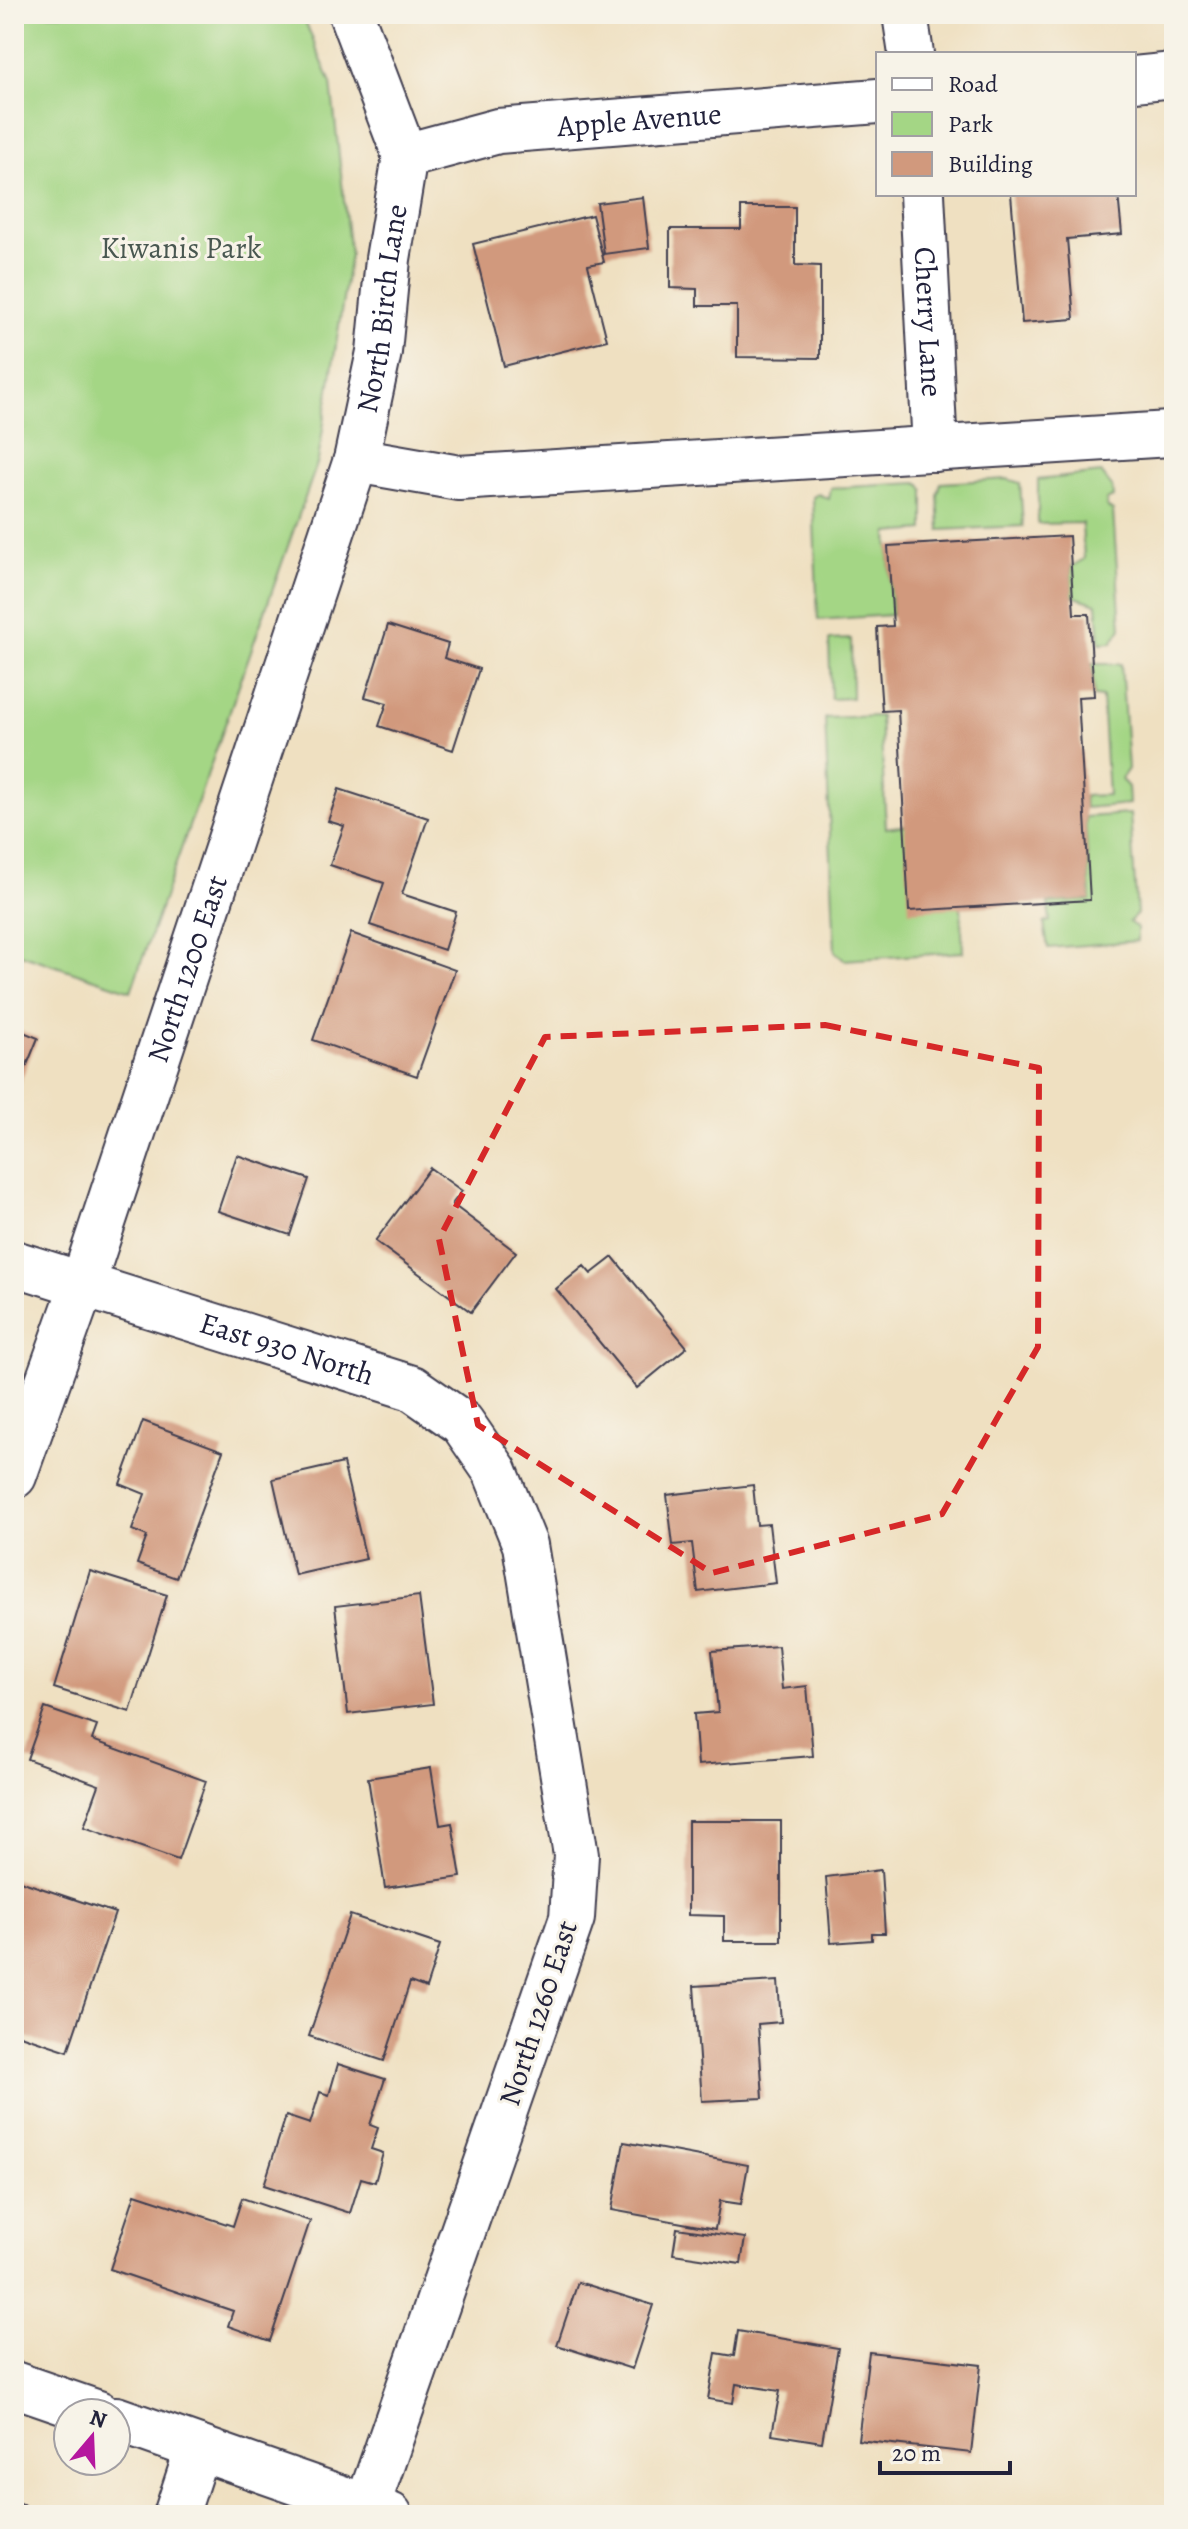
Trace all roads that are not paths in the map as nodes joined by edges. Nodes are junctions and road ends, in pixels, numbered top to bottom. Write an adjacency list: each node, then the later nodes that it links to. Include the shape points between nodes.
1 (351, 14): 7 (street)
2 (905, 14): 3 (street)
3 (911, 52)
4 (1174, 75): 5 (street)
5 (1136, 79)
6 (876, 101): 7 (street, Apple Avenue, via 498,131)
7 (405, 156): 11 (street, North Birch Lane, via 379,352)
8 (922, 196): 10 (street, Cherry Lane)
9 (1170, 434): 10 (street)
10 (935, 449): 11 (street, via 459,478)
11 (356, 460): 13 (street, North 1200 East)
12 (14, 1263): 13 (street, East 930 North)
13 (82, 1286): 14 (street, North 1200 East); 15 (street, East 930 North, via 412,1388 462,1423 495,1471)
14 (14, 1476)
15 (509, 1503): 20 (street, North 1260 East, via 525,1545 576,1855 572,1918)
16 (14, 2384): 17 (street)
17 (52, 2397)
18 (132, 2425): 19 (street)
19 (198, 2448): 20 (street); 21 (street)
20 (378, 2511)
21 (176, 2515)

